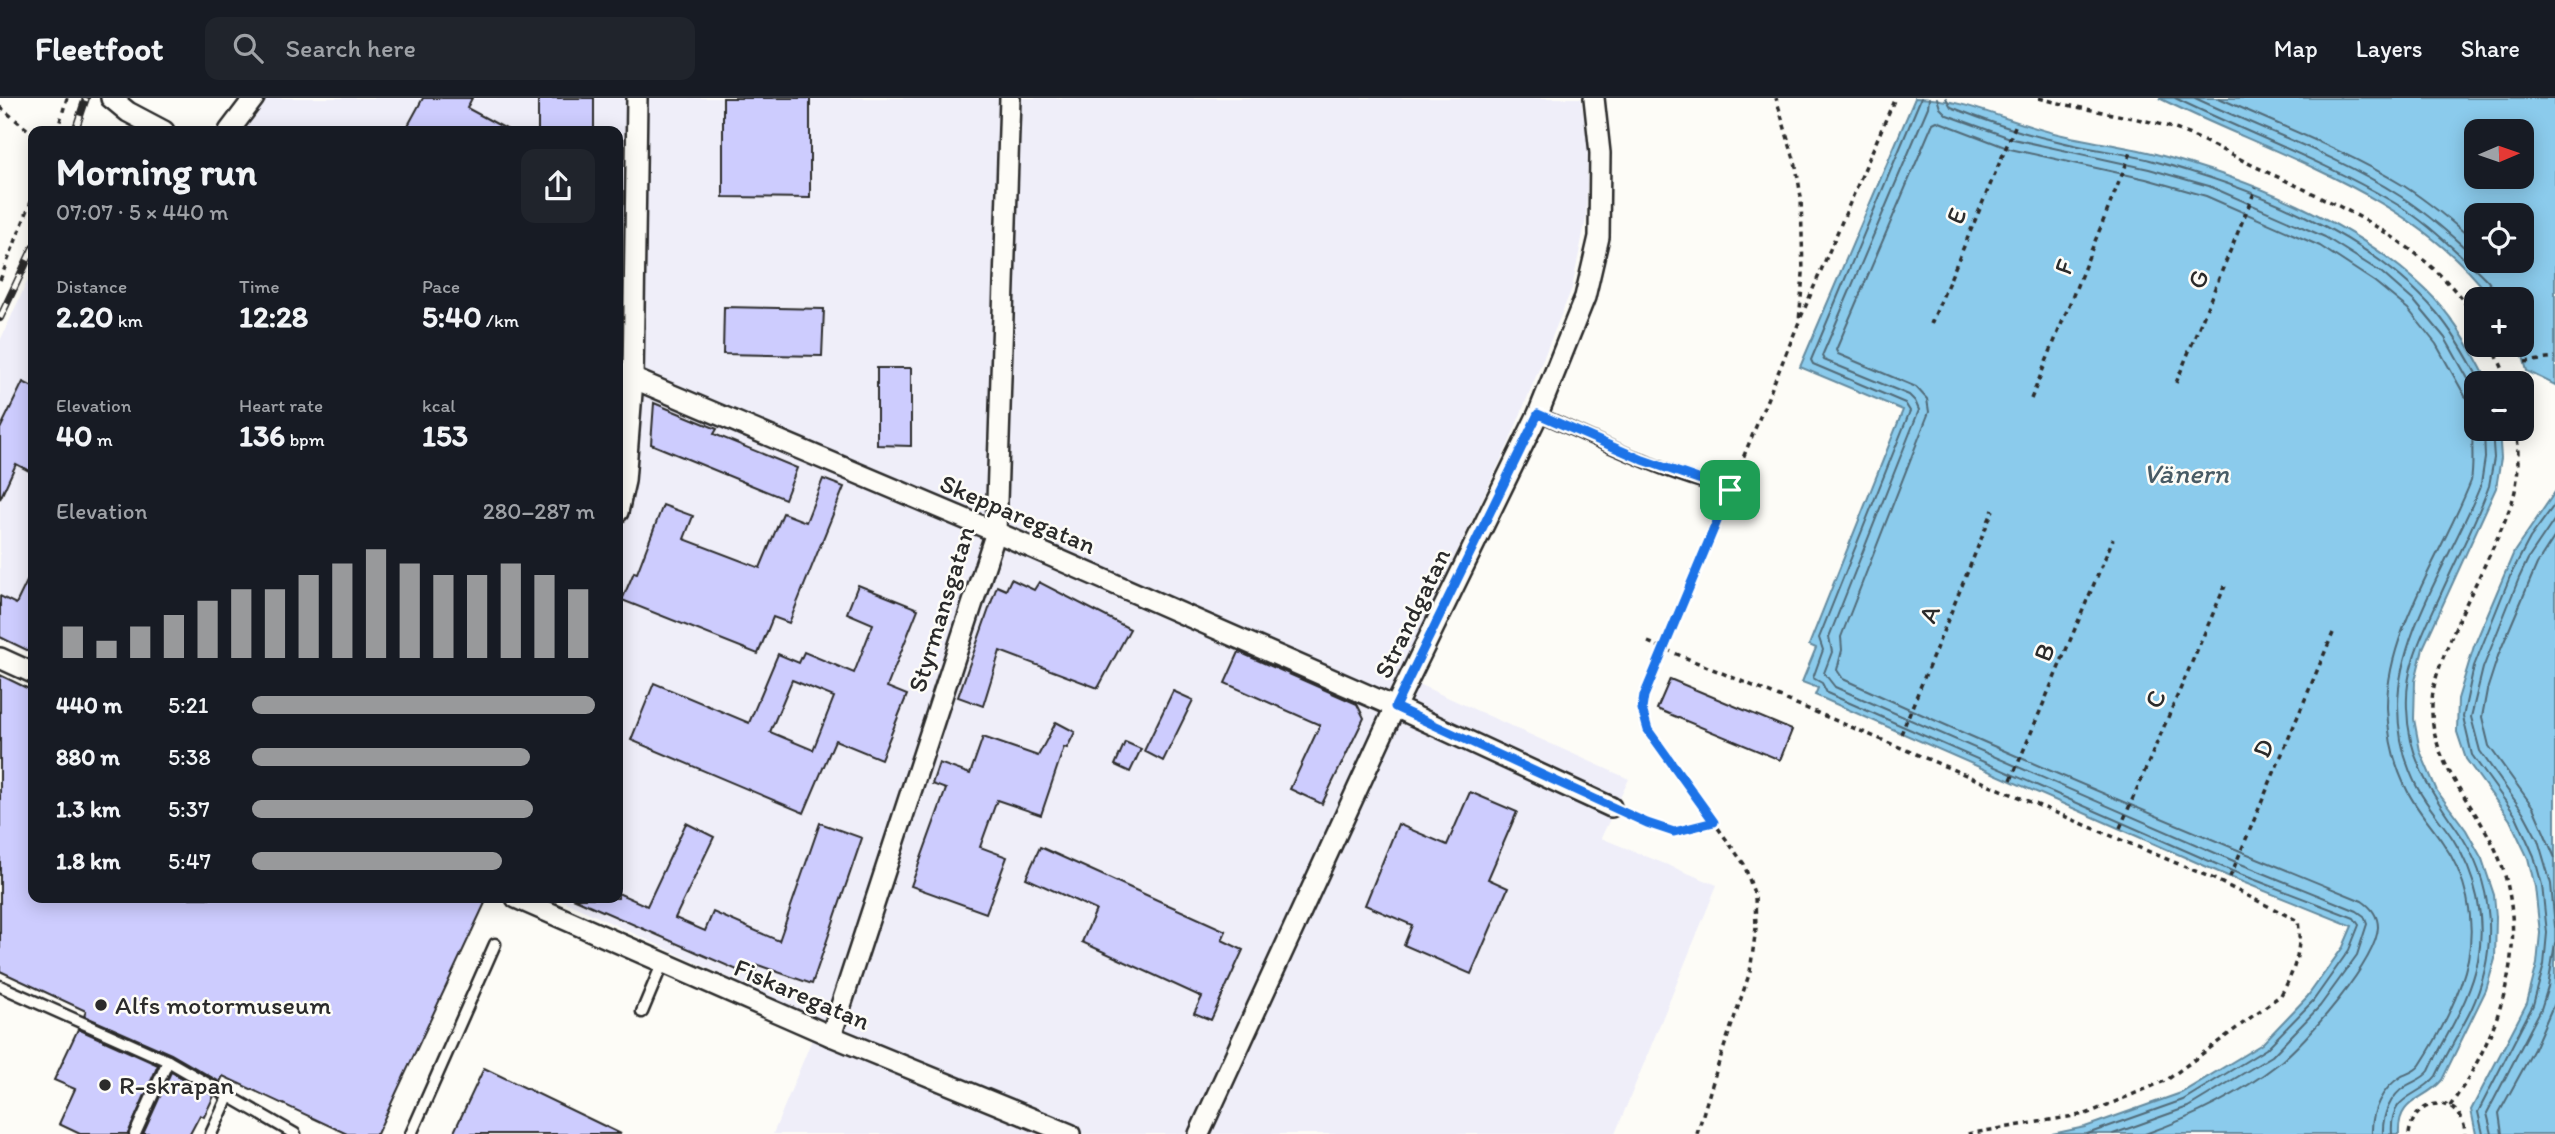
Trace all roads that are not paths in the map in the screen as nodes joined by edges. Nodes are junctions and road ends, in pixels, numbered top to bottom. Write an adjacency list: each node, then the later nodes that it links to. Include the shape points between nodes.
1 (111, 98): 6 (street)
2 (254, 98): 7 (street)
3 (637, 98): 8 (street)
4 (1010, 98): 12 (street, Styrmansgatan)
5 (1594, 98): 9 (street, Strandgatan, via 1601,152 1599,237 1586,297)
6 (155, 126)
7 (233, 126)
8 (626, 376): 10 (street); 12 (street, Skepparegatan)
9 (1538, 414): 11 (lane, via 1643,460 1730,490); 15 (street, Strandgatan)
10 (623, 490)
11 (1752, 492)
12 (996, 532): 15 (street, Skepparegatan); 22 (street, Styrmansgatan)
13 (0, 658): 14 (street)
14 (28, 671)
15 (1395, 707): 16 (street, Skepparegatan); 30 (street, Strandgatan)
16 (1611, 807)
17 (527, 903): 19 (street, Fiskaregatan)
18 (495, 944): 28 (lane)
19 (663, 962): 21 (lane); 22 (street, Fiskaregatan)
20 (0, 986): 23 (lane)
21 (642, 1012)
22 (831, 1035): 29 (street, Fiskaregatan)
23 (168, 1061): 24 (lane); 25 (lane)
24 (229, 1095): 26 (lane); 27 (lane)
25 (135, 1134)
26 (211, 1134)
27 (295, 1134)
28 (411, 1134)
29 (1070, 1134)
30 (1199, 1134)

